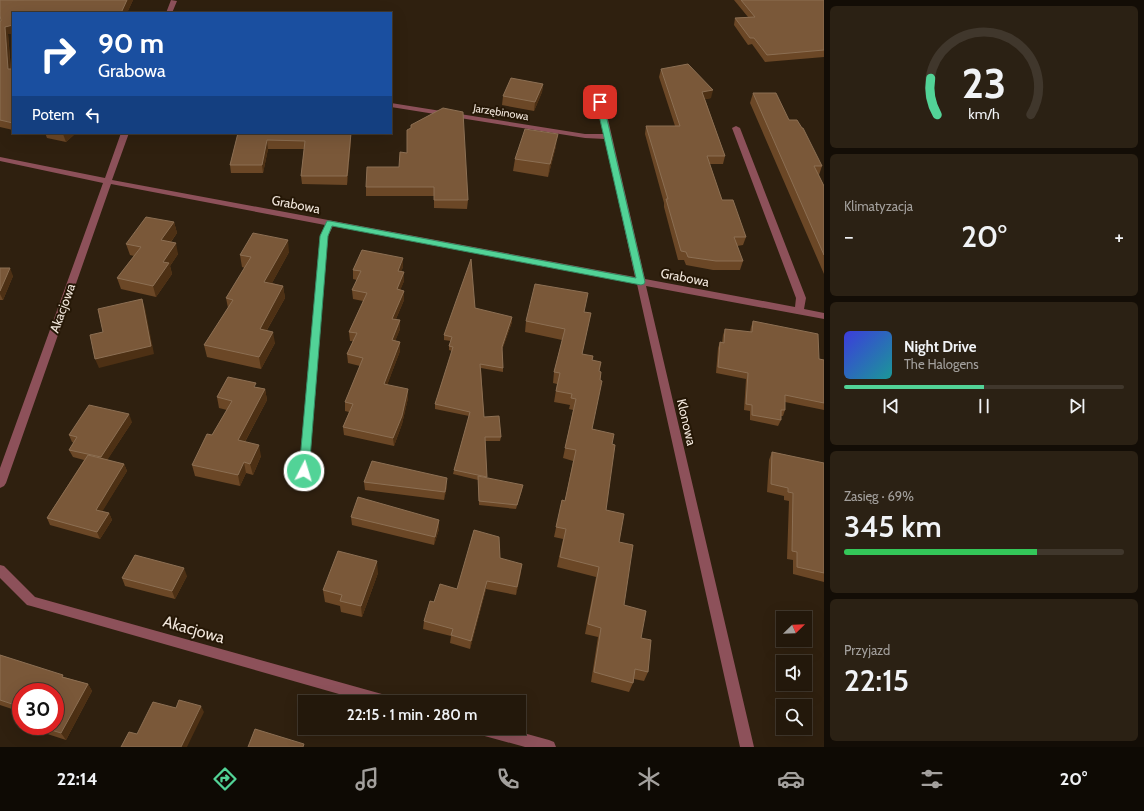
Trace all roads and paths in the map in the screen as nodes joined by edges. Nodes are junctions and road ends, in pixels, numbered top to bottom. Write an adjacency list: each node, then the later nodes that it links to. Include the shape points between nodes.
1 (174, 1): 2 (street)
2 (169, 12)
3 (600, 102): 7 (street, Klonowa)
4 (392, 106): 7 (street, Jarzębinowa)
5 (736, 128): 12 (street, via 801,298)
6 (125, 134): 9 (street, Akacjowa)
7 (608, 138): 11 (street, Klonowa)
8 (0, 159): 9 (street, Grabowa)
9 (107, 181): 10 (street, Grabowa); 15 (street, Akacjowa)
10 (330, 223): 11 (street, Grabowa); 14 (street, via 324,236)
11 (641, 282): 12 (street, Grabowa); 20 (street, Klonowa)
12 (799, 312): 13 (street, Grabowa)
13 (824, 316)
14 (304, 471)
15 (0, 483)
16 (0, 570): 17 (street, Akacjowa, via 31,601)
17 (364, 695)
18 (506, 735): 19 (street)
19 (549, 747)
20 (747, 747)

